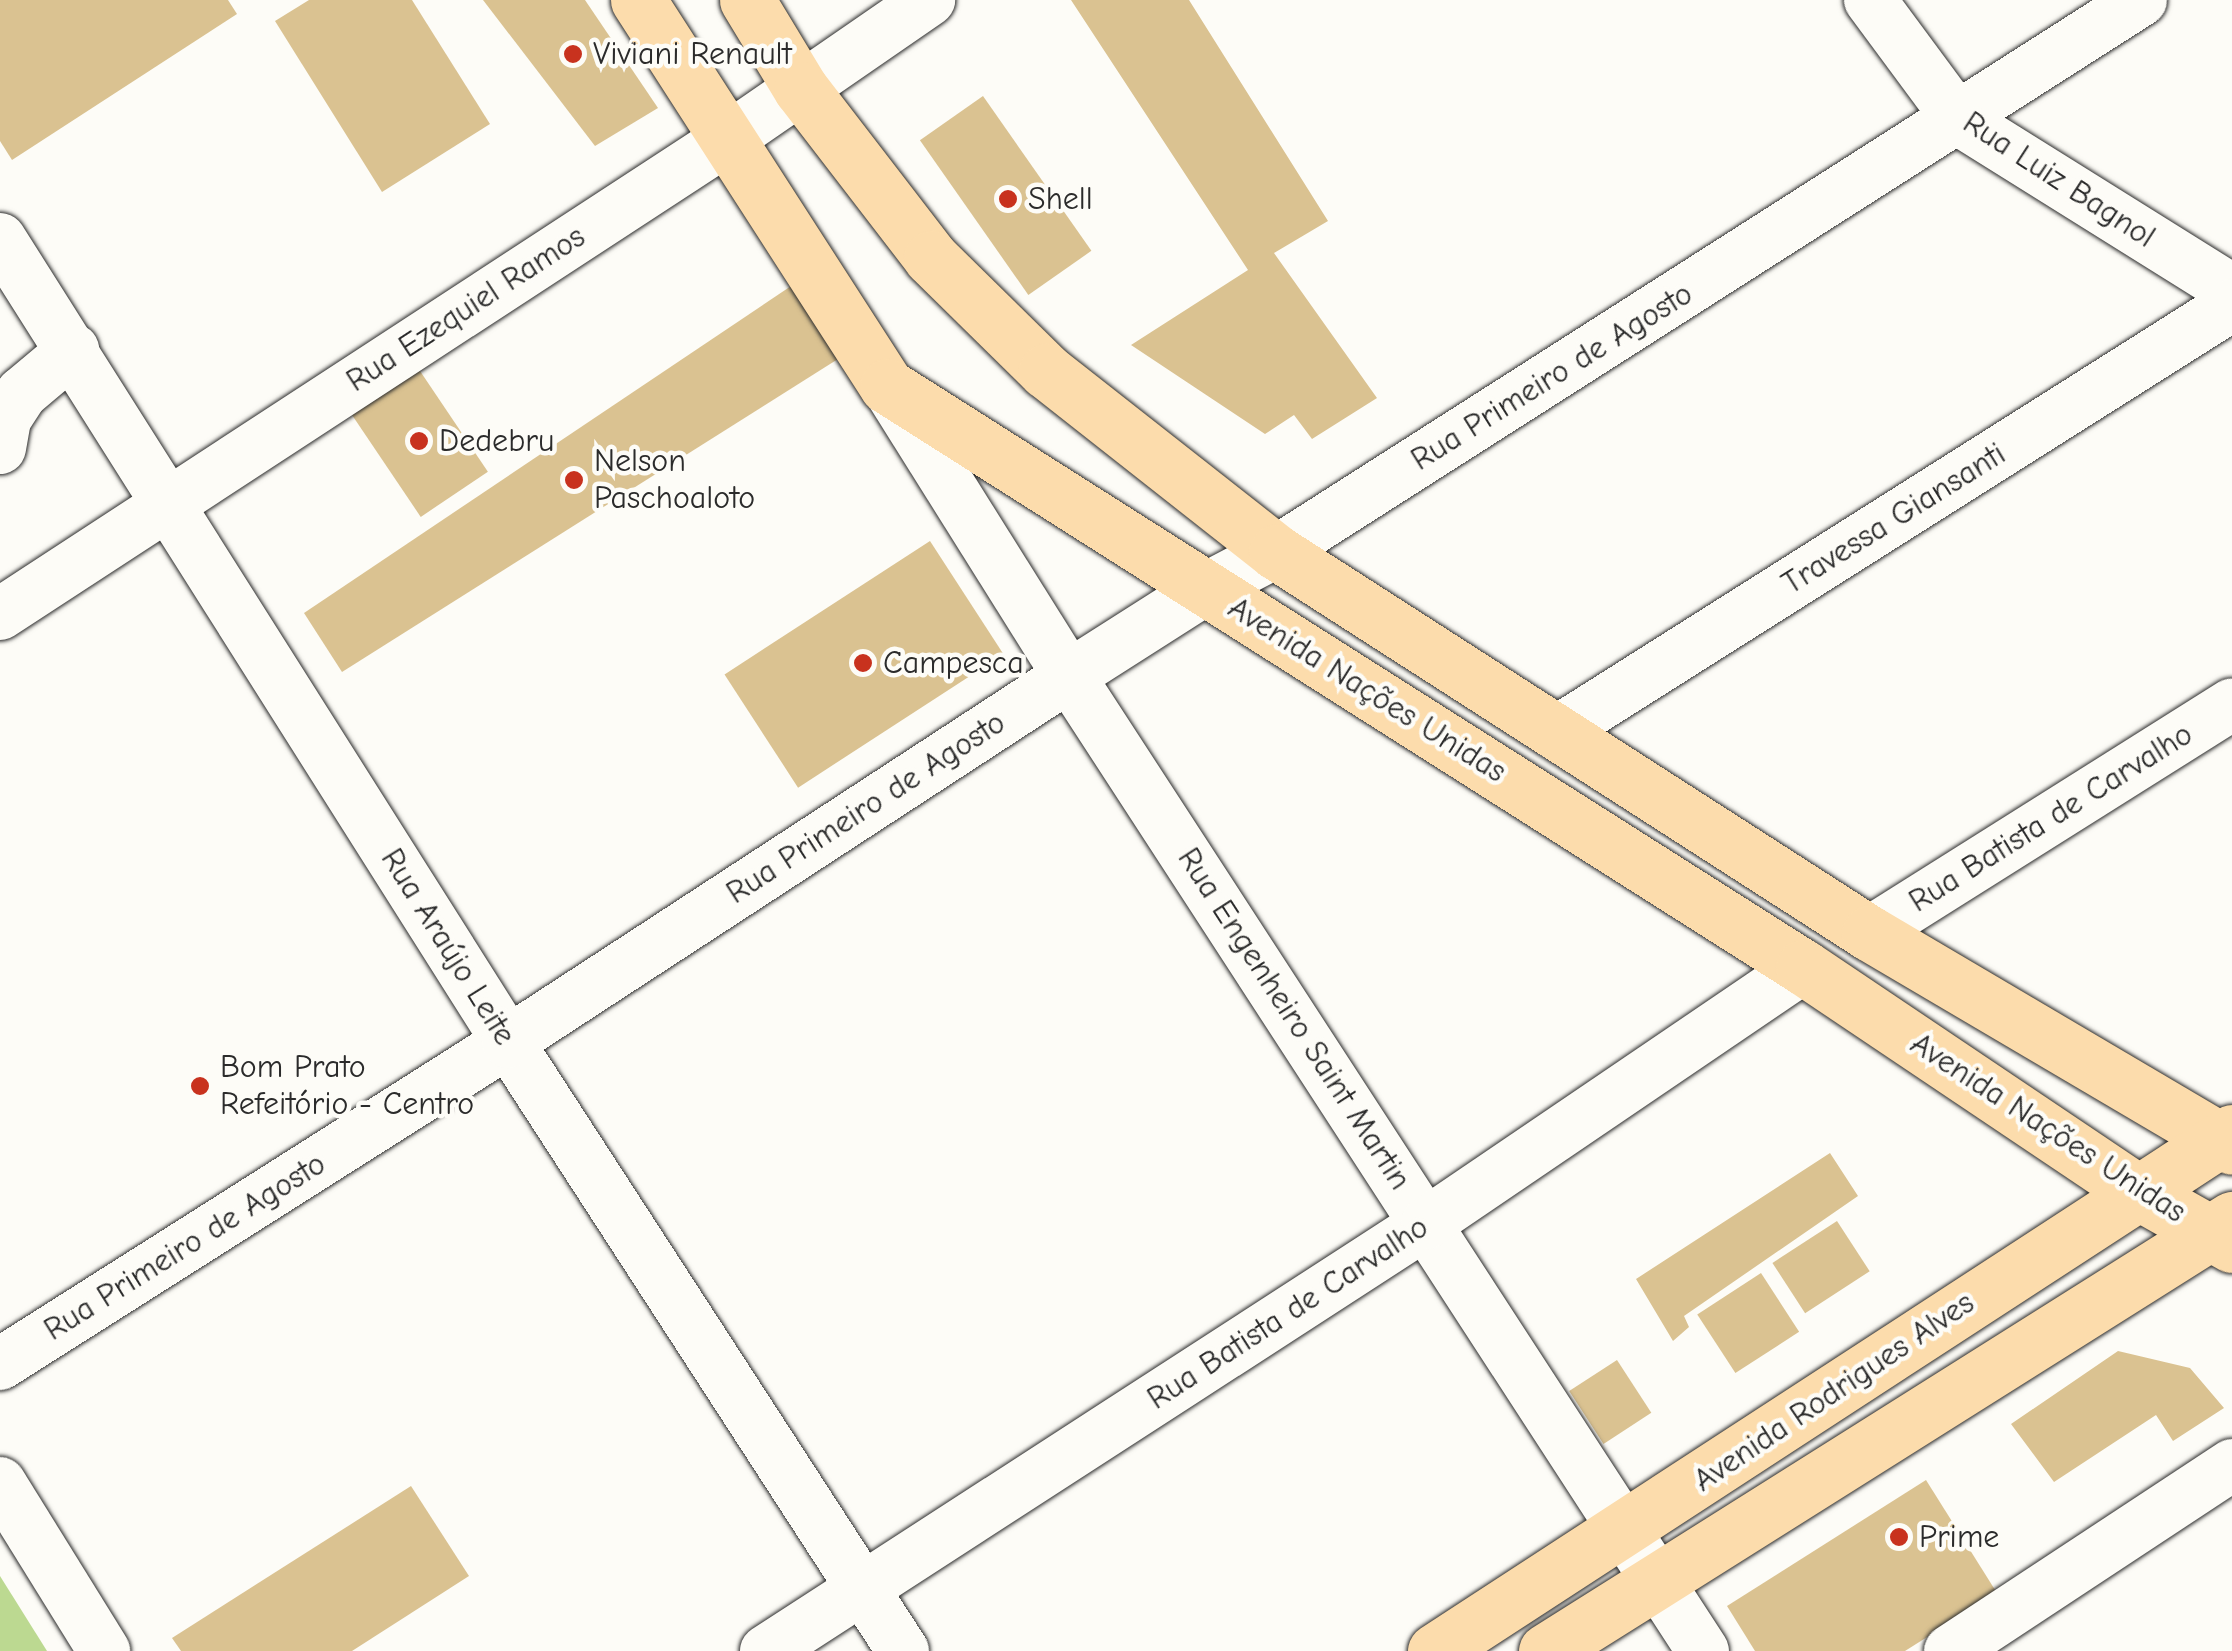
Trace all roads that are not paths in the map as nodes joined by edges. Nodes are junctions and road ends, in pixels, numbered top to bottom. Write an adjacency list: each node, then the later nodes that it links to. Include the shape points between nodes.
1 (638, 0): 8 (main road, Avenida Nações Unidas)
2 (746, 0): 6 (main road, Avenida Nações Unidas)
3 (929, 0): 6 (street, Rua Ezequiel Ramos)
4 (1870, 0): 7 (street, Rua Luiz Bagnol)
5 (2141, 0): 7 (street, Rua Primeiro de Agosto)
6 (801, 89): 8 (street, Rua Ezequiel Ramos); 16 (main road, Avenida Nações Unidas, via 932,258 1046,371)
7 (1958, 120): 10 (street, Rua Luiz Bagnol); 16 (street, Rua Primeiro de Agosto)
8 (726, 140): 13 (main road, Avenida Nações Unidas); 15 (street, Rua Ezequiel Ramos)
9 (0, 239): 12 (street, Rua Araújo Leite)
10 (2232, 290)
11 (2232, 305): 21 (street, Travessa Giansanti)
12 (72, 350): 14 (street, via 22,393 6,419); 15 (street, Rua Araújo Leite)
13 (886, 386): 17 (main road, Avenida Nações Unidas); 19 (street, Rua Engenheiro Saint Martin)
14 (0, 448)
15 (166, 505): 18 (street, Rua Ezequiel Ramos); 24 (street, Rua Araújo Leite)
16 (1276, 552): 17 (street, Rua Primeiro de Agosto); 21 (main road, Avenida Nações Unidas)
17 (1208, 588): 19 (street, Rua Primeiro de Agosto); 23 (main road, Avenida Nações Unidas)
18 (0, 614)
19 (1069, 676): 24 (street, Rua Primeiro de Agosto); 27 (street, Rua Engenheiro Saint Martin)
20 (2232, 704): 22 (street, Rua Batista de Carvalho)
21 (1555, 732): 22 (main road, Avenida Nações Unidas)
22 (1869, 933): 25 (main road, Avenida Nações Unidas)
23 (1803, 967): 26 (main road, Avenida Nações Unidas); 27 (street, Rua Batista de Carvalho)
24 (508, 1042): 29 (street, Rua Primeiro de Agosto); 34 (street, Rua Araújo Leite)
25 (2228, 1139): 26 (main road, Avenida Rodrigues Alves)
26 (2136, 1192): 28 (main road, Avenida Nações Unidas); 32 (main road, Avenida Rodrigues Alves)
27 (1428, 1223): 32 (street, Rua Engenheiro Saint Martin); 34 (street, Rua Batista de Carvalho)
28 (2226, 1232): 33 (main road, Avenida Rodrigues Alves)
29 (0, 1364)
30 (2232, 1465): 41 (street)
31 (0, 1483): 35 (street)
32 (1624, 1531): 33 (street, Rua Engenheiro Saint Martin); 38 (main road, Avenida Rodrigues Alves)
33 (1658, 1580): 39 (main road, Avenida Rodrigues Alves); 40 (street, Rua Engenheiro Saint Martin)
34 (864, 1588): 36 (street, Rua Batista de Carvalho); 37 (street, Rua Araújo Leite)
35 (104, 1651)
36 (766, 1651)
37 (904, 1651)
38 (1435, 1651)
39 (1546, 1651)
40 (1703, 1651)
41 (1950, 1651)

